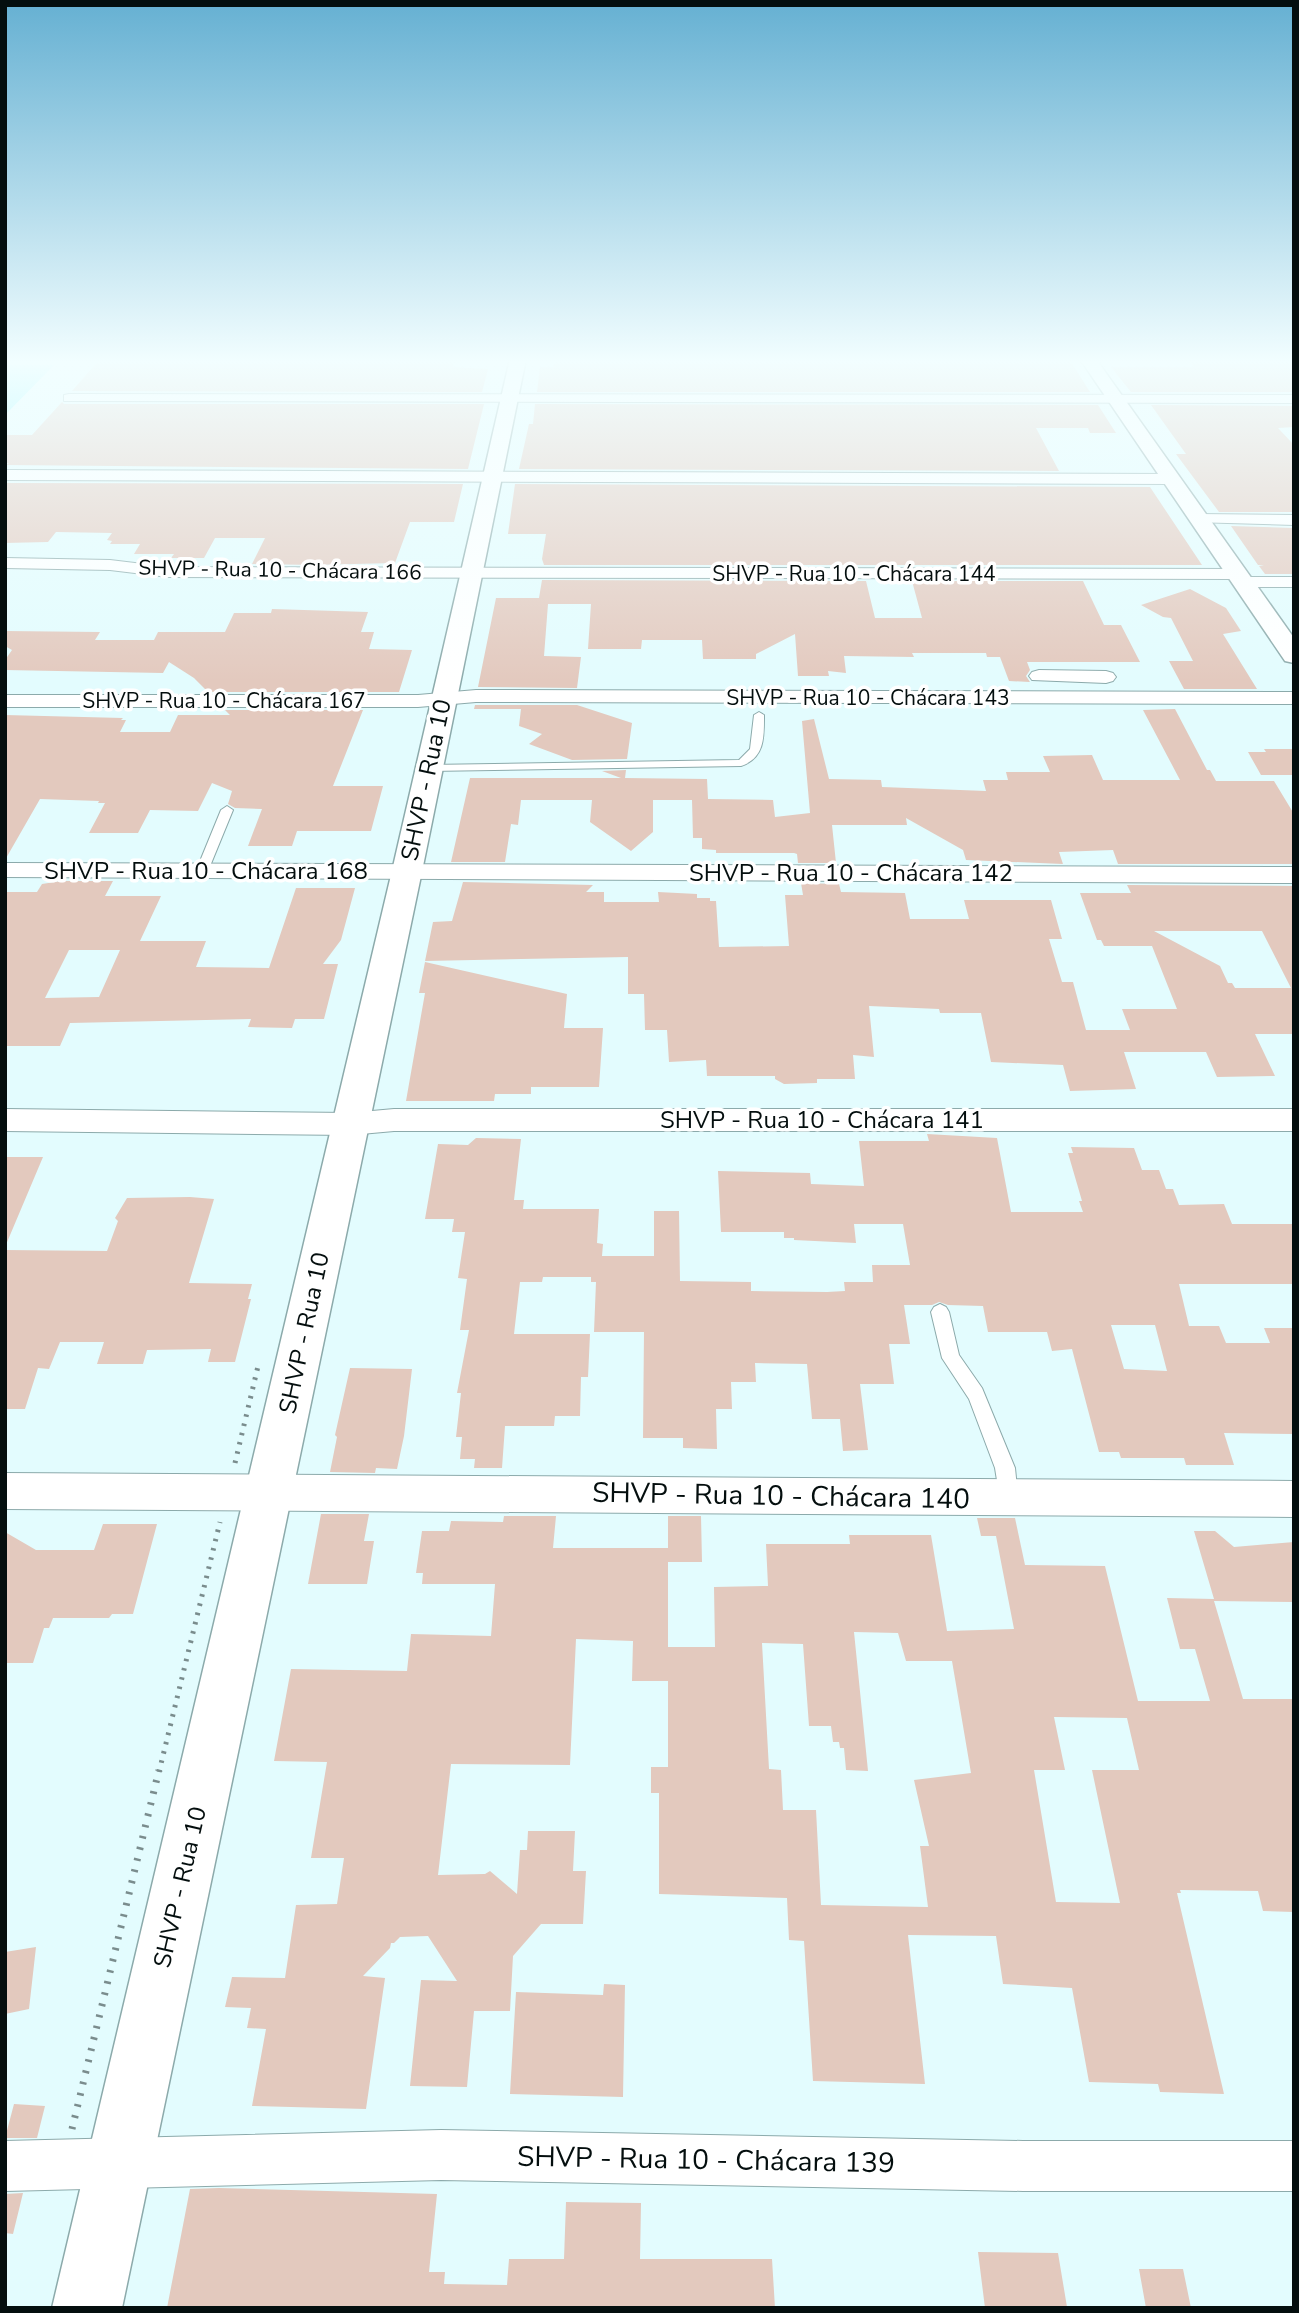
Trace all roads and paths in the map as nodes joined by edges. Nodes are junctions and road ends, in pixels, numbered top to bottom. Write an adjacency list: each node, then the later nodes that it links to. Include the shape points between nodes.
1 (494, 467): 4 (street, SHVP - Rua 10)
2 (1164, 467): 5 (street)
3 (5, 475): 4 (street)
4 (492, 476): 5 (street); 9 (street, SHVP - Rua 10)
5 (1172, 479): 6 (street)
6 (1198, 519): 7 (street); 10 (street)
7 (1294, 520)
8 (5, 563): 9 (street, SHVP - Rua 10 - Chácara 166, via 110,565 168,572)
9 (471, 573): 10 (street, SHVP - Rua 10 - Chácara 144); 18 (street, SHVP - Rua 10)
10 (1240, 578): 11 (street, SHVP - Rua 10 - Chácara 144); 12 (street)
11 (1294, 582)
12 (1290, 644)
13 (1039, 676): 14 (street)
14 (1063, 676): 15 (street); 16 (street)
15 (1130, 677)
16 (1068, 697): 17 (street, SHVP - Rua 10 - Chácara 143); 18 (street, SHVP - Rua 10 - Chácara 143)
17 (1294, 698)
18 (443, 699): 19 (street, SHVP - Rua 10 - Chácara 167); 21 (street, SHVP - Rua 10)
19 (5, 701)
20 (759, 715): 21 (lane, via 757,751 741,763)
21 (429, 768): 25 (street, SHVP - Rua 10)
22 (227, 810): 24 (lane)
23 (5, 870): 24 (street, SHVP - Rua 10 - Chácara 168)
24 (202, 871): 25 (street, SHVP - Rua 10 - Chácara 168)
25 (407, 871): 26 (street, SHVP - Rua 10 - Chácara 142); 29 (street, SHVP - Rua 10)
26 (1294, 875)
27 (5, 1120): 29 (street, SHVP - Rua 10 - Chácara 141)
28 (1294, 1120): 29 (street, SHVP - Rua 10 - Chácara 141, via 394,1120)
29 (350, 1124): 33 (street, SHVP - Rua 10)
30 (940, 1312): 34 (lane, via 951,1358 976,1394 1005,1468)
31 (261, 1355): 33 (path)
32 (5, 1491): 33 (street, SHVP - Rua 10 - Chácara 140)
33 (248, 1491): 34 (street, SHVP - Rua 10 - Chácara 140); 36 (path); 37 (street, SHVP - Rua 10)
34 (1008, 1498): 35 (street, SHVP - Rua 10 - Chácara 140)
35 (1294, 1499)
36 (63, 2163): 37 (street, SHVP - Rua 10 - Chácara 139); 38 (street, SHVP - Rua 10 - Chácara 139)
37 (119, 2163): 39 (street, SHVP - Rua 10 - Chácara 139, via 441,2155); 40 (street, SHVP - Rua 10)
38 (5, 2166)
39 (1294, 2166)
40 (87, 2308)

